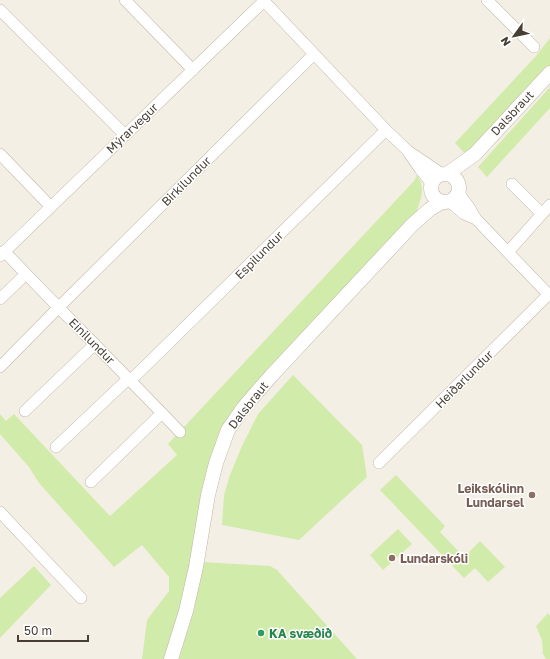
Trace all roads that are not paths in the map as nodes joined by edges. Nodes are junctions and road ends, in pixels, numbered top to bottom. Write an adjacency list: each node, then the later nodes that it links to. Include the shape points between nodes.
1 (125, 0): 7 (street)
2 (264, 0): 6 (street); 7 (street, Mýrarvegur)
3 (487, 0): 5 (street)
4 (0, 10): 10 (street)
5 (534, 47)
6 (314, 54): 9 (street); 25 (street, Birkilundur)
7 (193, 70): 10 (street, Mýrarvegur)
8 (550, 72): 12 (street, Dalsbraut)
9 (386, 130): 13 (street); 28 (street, Espilundur)
10 (125, 135): 17 (street, Mýrarvegur)
11 (0, 154): 17 (street)
12 (475, 154): 13 (street, Dalsbraut); 15 (street, Dalsbraut)
13 (438, 180): 15 (street, via 454,178); 15 (street, via 433,195 439,200); 19 (street, Dalsbraut)
14 (512, 184): 18 (street)
15 (452, 195): 19 (street, Dalsbraut); 20 (street, via 464,214 476,219)
16 (550, 205): 18 (street)
17 (51, 207): 21 (street, Mýrarvegur)
18 (542, 214): 20 (street)
19 (412, 225): 37 (street, Dalsbraut, via 271,376 228,430 208,495 196,567)
20 (508, 252): 23 (street)
21 (2, 254): 22 (street, Einilundur)
22 (26, 274): 24 (street); 25 (street, Einilundur)
23 (549, 295): 33 (street, Heiðarlundur)
24 (0, 299)
25 (58, 308): 26 (street, Einilundur); 27 (street, Birkilundur)
26 (95, 344): 28 (street, Einilundur); 29 (street)
27 (0, 367)
28 (130, 379): 30 (street, Einilundur); 32 (street, Espilundur)
29 (25, 411)
30 (162, 413): 31 (street, Einilundur); 34 (street)
31 (180, 432)
32 (56, 447)
33 (379, 463)
34 (91, 482)
35 (0, 512): 36 (street)
36 (81, 598)
37 (171, 659)

